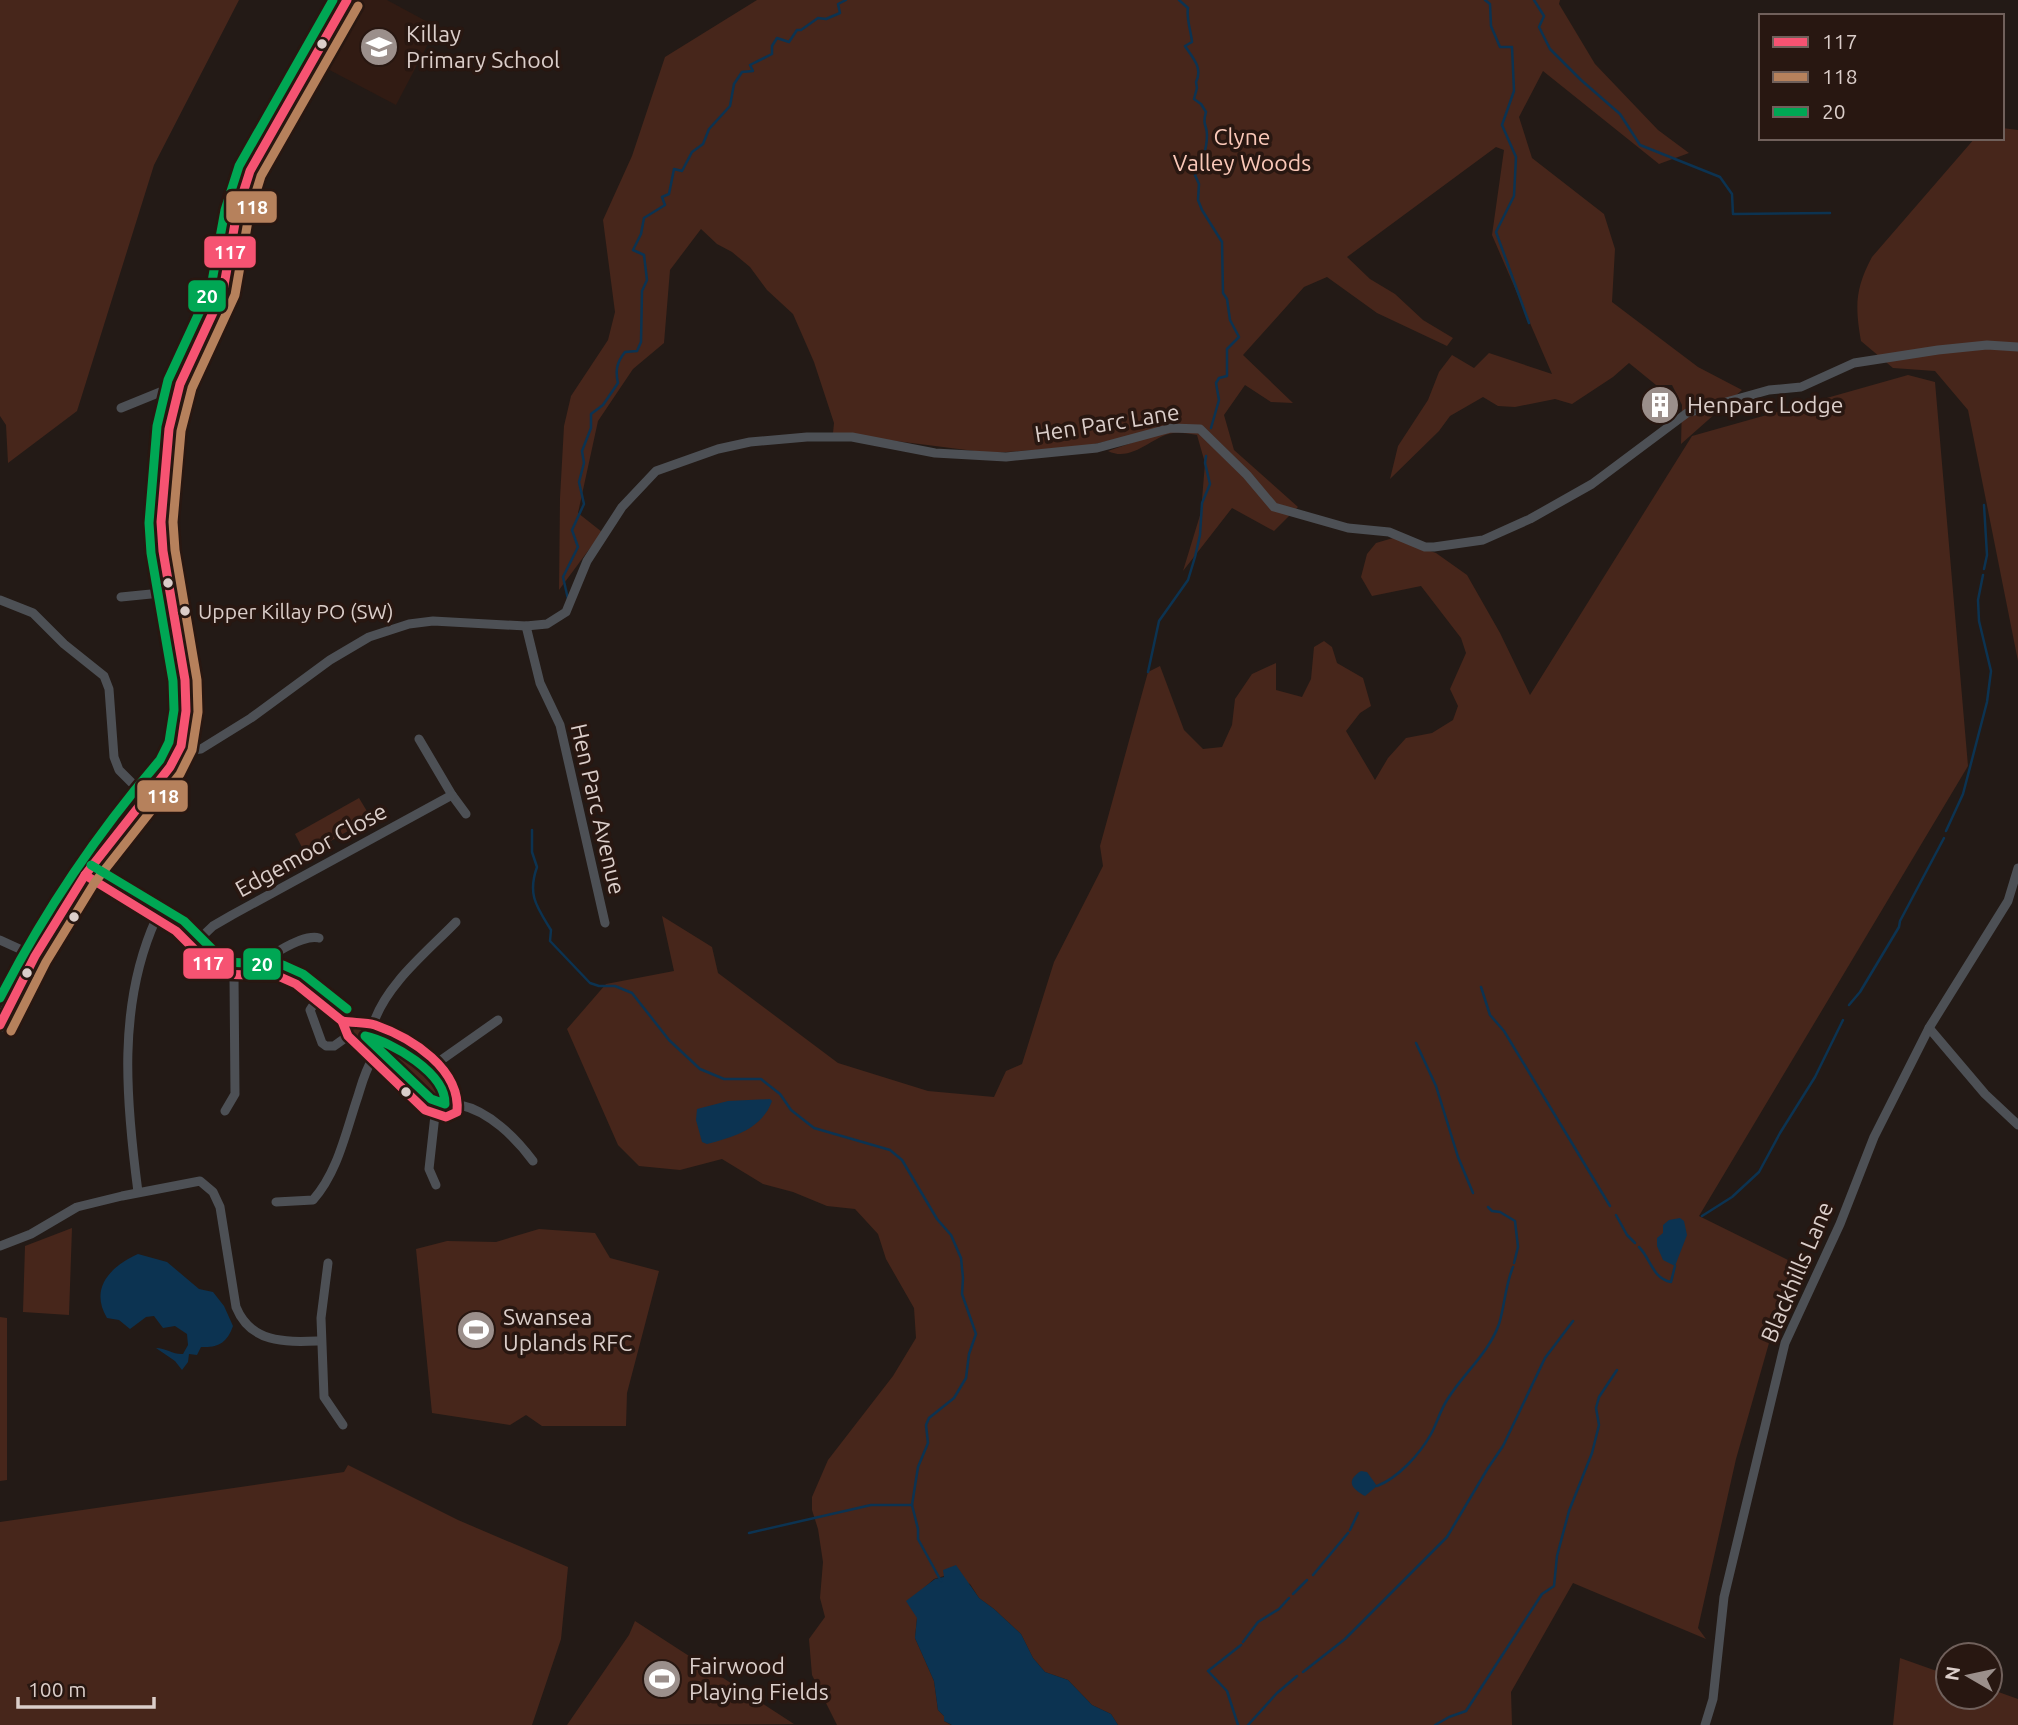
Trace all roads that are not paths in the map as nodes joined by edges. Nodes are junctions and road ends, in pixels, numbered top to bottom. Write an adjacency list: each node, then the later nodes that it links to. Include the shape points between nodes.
1 (347, 0): 3 (main road, via 250,171 237,212 223,291)
2 (2018, 347): 8 (street, Hen Parc Lane, via 1987,345 1854,363 1801,387 1769,390 1687,413 1592,484 1530,519 1483,540 1434,547 1389,532 1348,528 1274,507 1200,429 1171,428 1097,448 1006,457 935,453 852,437 750,442 656,471 622,507 587,561 566,612 547,624)
3 (180, 384): 4 (street); 5 (main road, via 169,429 162,497 163,551)
4 (121, 408)
5 (171, 592): 6 (street); 10 (main road, via 185,680)
6 (121, 597)
7 (0, 600): 12 (street, via 33,613 104,676 114,757)
8 (526, 626): 10 (street, via 433,621 369,637 201,749); 18 (street, Hen Parc Avenue, via 540,683 560,725)
9 (419, 739): 11 (street)
10 (181, 746): 12 (main road)
11 (452, 795): 13 (street); 21 (street, Edgemoor Close, via 213,926)
12 (145, 796): 15 (main road)
13 (467, 814)
14 (2018, 868): 30 (street, Blackhills Lane, via 2008,901)
15 (85, 875): 16 (street); 22 (main road)
16 (156, 919): 21 (street); 40 (street, via 140,967 127,1057)
17 (456, 922): 28 (street, via 390,991)
18 (606, 923)
19 (319, 938): 24 (street, via 312,936 285,948)
20 (0, 940): 22 (street)
21 (192, 946): 23 (street, via 213,970)
22 (35, 956): 29 (main road)
23 (234, 976): 24 (street); 35 (street, via 235,1094)
24 (248, 976): 25 (street, via 278,976)
25 (316, 1001): 27 (street); 31 (street, via 310,1010 322,1043 334,1046)
26 (498, 1020): 33 (street)
27 (342, 1021): 28 (street); 31 (street)
28 (373, 1024): 33 (street)
29 (0, 1025)
30 (1929, 1028): 37 (street); 46 (street, Blackhills Lane, via 1874,1137 1785,1343 1724,1597 1713,1699)
31 (348, 1035): 32 (street)
32 (372, 1060): 36 (street); 41 (street, via 325,1187 313,1200)
33 (437, 1063): 34 (street, via 454,1081)
34 (460, 1105): 36 (street, via 453,1116); 38 (street, via 502,1128)
35 (226, 1111)
36 (436, 1115): 39 (street, via 429,1170)
37 (2018, 1125)
38 (533, 1161)
39 (436, 1185)
40 (138, 1192): 42 (street, via 77,1207 32,1234); 44 (street, via 200,1181 213,1192 220,1207 242,1320 271,1339)
41 (276, 1202)
42 (0, 1246)
43 (328, 1263): 44 (street)
44 (320, 1341): 45 (street, via 324,1397)
45 (343, 1424)
46 (1705, 1725)

